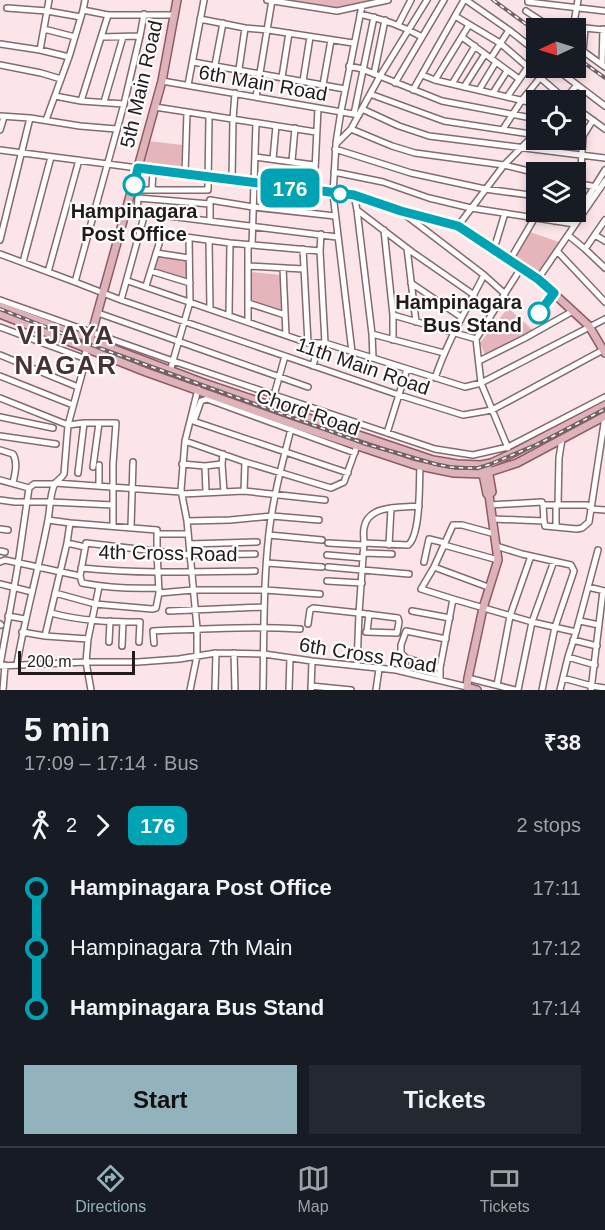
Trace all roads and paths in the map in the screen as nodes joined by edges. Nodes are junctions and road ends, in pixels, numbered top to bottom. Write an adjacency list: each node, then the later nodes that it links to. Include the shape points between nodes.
1 (49, 0): 18 (street)
2 (85, 0): 17 (street)
3 (177, 0): 24 (main road, 5th Main Road)
4 (204, 0): 30 (street)
5 (267, 0): 6 (street)
6 (272, 0): 14 (street, via 338,11); 40 (street)
7 (388, 0): 14 (street)
8 (411, 0): 33 (street)
9 (427, 0): 38 (street)
10 (444, 0): 48 (street)
11 (465, 0): 25 (street); 41 (street)
12 (528, 0): 16 (street)
13 (578, 0): 16 (street)
14 (362, 6): 22 (street)
15 (7, 8): 18 (street)
16 (577, 8): 20 (street); 29 (street)
17 (83, 10): 23 (street); 26 (street)
18 (47, 11): 26 (street); 37 (street)
19 (526, 11): 28 (street)
20 (605, 11)
21 (144, 14): 23 (street); 24 (street); 43 (street)
22 (360, 14): 27 (street); 51 (street)
23 (108, 15): 45 (street)
24 (174, 15): 81 (main road, 5th Main Road)
25 (455, 16): 34 (street); 73 (street)
26 (81, 17): 44 (street)
27 (374, 17): 31 (street); 68 (street)
28 (537, 18)
29 (575, 18)
30 (200, 20): 32 (street); 61 (street)
31 (385, 20): 33 (street); 72 (street)
32 (223, 23): 35 (street); 63 (street)
33 (398, 25): 38 (street)
34 (470, 25): 49 (street); 52 (street)
35 (245, 28): 40 (street); 67 (street)
36 (586, 28): 39 (street)
37 (44, 29): 44 (street); 56 (street)
38 (409, 29): 48 (street); 72 (street)
39 (604, 29): 66 (street)
40 (268, 30): 42 (street); 71 (street)
41 (509, 30): 52 (street); 53 (street)
42 (289, 33): 47 (street); 74 (street)
43 (140, 36): 46 (street); 104 (street)
44 (75, 37): 59 (street)
45 (100, 37): 46 (street); 100 (street)
46 (123, 37): 103 (street)
47 (310, 37): 50 (street); 82 (street)
48 (422, 37): 83 (street)
49 (462, 37): 55 (street); 80 (street)
50 (331, 40): 51 (street); 86 (street)
51 (353, 43): 65 (street)
52 (500, 43): 60 (street); 64 (street)
53 (526, 43)
54 (0, 44): 56 (street)
55 (474, 46): 58 (street); 84 (street)
56 (40, 50): 59 (street)
57 (586, 53): 66 (street)
58 (485, 54): 60 (street); 88 (street)
59 (69, 57): 78 (street)
60 (493, 60): 69 (street); 91 (street)
61 (193, 62): 63 (street); 85 (street)
62 (0, 65): 78 (street)
63 (215, 65): 67 (street)
64 (526, 65)
65 (349, 66): 68 (street); 89 (street)
66 (603, 66)
67 (239, 69): 71 (street)
68 (362, 69): 72 (street); 110 (street)
69 (507, 70): 79 (street); 95 (street)
70 (526, 70): 79 (street)
71 (260, 73): 74 (street); 98 (street)
72 (377, 75): 83 (street); 96 (street)
73 (422, 75): 80 (street); 90 (street)
74 (282, 77): 82 (street)
75 (539, 78): 101 (street)
76 (541, 78): 92 (street)
77 (567, 78): 87 (street)
78 (61, 79): 97 (street)
79 (519, 79): 99 (street)
80 (435, 80): 84 (street)
81 (162, 81): 85 (street, 6th Main Road); 106 (main road, 5th Main Road)
82 (303, 81): 86 (street)
83 (396, 83): 90 (street)
84 (452, 84): 88 (street)
85 (188, 85): 94 (street, 6th Main Road)
86 (323, 85): 89 (street)
87 (577, 86): 93 (street); 105 (street)
88 (464, 87): 91 (street)
89 (345, 89): 108 (street)
90 (413, 90): 111 (street, via 453,104)
91 (479, 90): 95 (street)
92 (554, 90)
93 (574, 90)
94 (236, 93): 98 (street, 6th Main Road); 117 (street)
95 (494, 93): 99 (street)
96 (370, 94): 110 (street); 125 (street, via 444,121)
97 (55, 96): 100 (street); 118 (street)
98 (256, 97): 107 (street, 6th Main Road)
99 (507, 97): 101 (street)
100 (81, 100): 103 (street)
101 (522, 100): 102 (street); 111 (street)
102 (526, 101)
103 (104, 102): 104 (street)
104 (123, 104): 123 (street)
105 (605, 106)
106 (155, 107): 109 (street); 148 (main road, 5th Main Road)
107 (318, 108): 108 (street, 6th Main Road); 129 (street)
108 (341, 111): 110 (street, 6th Main Road); 132 (street)
109 (187, 112): 112 (street); 153 (street)
110 (358, 113): 124 (street); 133 (street, 6th Main Road, via 429,136)
111 (513, 114): 115 (street); 125 (street)
112 (209, 116): 117 (street); 154 (street)
113 (586, 116): 119 (street)
114 (2, 117): 116 (street); 127 (street)
115 (526, 117)
116 (30, 118): 118 (street); 136 (street)
117 (233, 119): 120 (street); 155 (street)
118 (46, 120): 123 (street)
119 (593, 120): 126 (street); 128 (street)
120 (256, 123): 121 (street); 139 (street, 6th Main Road)
121 (276, 126): 122 (street); 141 (street)
122 (295, 128): 129 (street); 143 (street)
123 (116, 129): 145 (street)
124 (351, 129): 132 (street); 147 (street, via 415,153)
125 (503, 129): 130 (street)
126 (605, 129)
127 (0, 130)
128 (586, 131)
129 (316, 132): 146 (street)
130 (526, 132)
131 (526, 143): 133 (street)
132 (336, 146): 152 (street); 160 (street, via 411,172)
133 (520, 149): 137 (street, 6th Main Road); 147 (street)
134 (0, 150): 136 (street)
135 (582, 150): 137 (street)
136 (22, 153): 138 (street); 191 (street)
137 (582, 156): 140 (street, 6th Main Road); 144 (street)
138 (51, 157): 142 (street); 206 (street)
139 (255, 157): 141 (street); 157 (street, 6th Main Road)
140 (605, 158)
141 (273, 159): 143 (street)
142 (79, 160): 145 (street); 213 (street)
143 (292, 162): 146 (street)
144 (581, 162)
145 (106, 164): 148 (street); 217 (street)
146 (314, 165): 163 (street)
147 (504, 165): 150 (street); 160 (street)
148 (138, 168): 149 (main road); 221 (main road, 5th Main Road)
149 (153, 170): 153 (main road); 162 (street)
150 (526, 170)
151 (605, 170): 159 (street)
152 (334, 172): 164 (street); 169 (street)
153 (185, 174): 154 (main road)
154 (208, 177): 155 (main road); 162 (street, via 207,191)
155 (232, 180): 157 (main road)
156 (605, 181): 159 (street)
157 (254, 183): 163 (main road); 168 (street, 6th Main Road)
158 (586, 185): 159 (street)
159 (598, 187): 180 (street)
160 (485, 189): 166 (street); 169 (street)
161 (140, 190): 162 (street)
162 (152, 190)
163 (314, 191): 164 (main road)
164 (333, 194): 165 (main road); 174 (street)
165 (354, 195): 170 (street); 171 (main road)
166 (526, 195)
167 (210, 202): 168 (street); 172 (street, via 138,198 137,212); 177 (street)
168 (253, 207): 174 (street); 181 (street, 6th Main Road)
169 (471, 208): 173 (street); 182 (street)
170 (357, 210): 183 (street); 245 (street)
171 (401, 211): 182 (main road); 214 (street)
172 (145, 213): 177 (street); 184 (street)
173 (505, 213): 175 (street); 198 (street)
174 (335, 216): 189 (street)
175 (526, 217)
176 (605, 220): 188 (street)
177 (210, 221): 181 (street)
178 (532, 222): 205 (street)
179 (560, 222): 180 (street)
180 (573, 224): 187 (street)
181 (253, 226): 186 (street); 195 (street, 6th Main Road)
182 (458, 226): 198 (main road)
183 (384, 230): 196 (street); 236 (street)
184 (141, 231): 185 (street); 216 (street)
185 (162, 234): 190 (street); 202 (street)
186 (321, 234): 189 (street); 200 (street)
187 (568, 235): 199 (street); 201 (street)
188 (595, 235): 193 (street); 199 (street)
189 (337, 237): 255 (street)
190 (189, 238): 192 (street); 204 (street)
191 (0, 240)
192 (209, 241): 194 (street); 230 (street)
193 (605, 241)
194 (230, 243): 195 (street); 234 (street)
195 (250, 245): 197 (street); 207 (street, 6th Main Road)
196 (407, 248): 219 (street); 223 (street)
197 (303, 249): 200 (street); 211 (street)
198 (494, 249): 205 (main road)
199 (585, 249): 210 (street)
200 (320, 251): 252 (street)
201 (557, 251): 215 (street); 227 (street)
202 (156, 252): 204 (street); 212 (street)
203 (0, 254): 206 (street, 11th Main Road)
204 (189, 258): 218 (street)
205 (510, 260): 209 (main road)
206 (23, 262): 213 (street, 11th Main Road)
207 (248, 266): 208 (street); 228 (street, 6th Main Road)
208 (284, 268): 211 (street); 235 (street)
209 (521, 268): 215 (main road); 222 (street)
210 (605, 268)
211 (303, 269): 251 (street)
212 (151, 271): 218 (street); 220 (street)
213 (48, 272): 217 (street, 11th Main Road)
214 (484, 274): 222 (street); 223 (street)
215 (538, 279): 231 (main road)
216 (128, 281): 220 (street); 225 (street)
217 (75, 282): 221 (street, 11th Main Road)
218 (190, 283): 226 (street)
219 (411, 283): 237 (street); 241 (street)
220 (146, 286): 226 (street)
221 (104, 294): 225 (street, 11th Main Road); 232 (main road, 5th Main Road)
222 (505, 294): 248 (street)
223 (474, 295): 237 (street)
224 (0, 300): 247 (street)
225 (122, 300): 239 (street, 11th Main Road)
226 (190, 302): 230 (street); 239 (street)
227 (605, 302)
228 (248, 303): 235 (street); 240 (street, 6th Main Road)
229 (0, 306): 247 (main road, Chord Road)
230 (210, 308): 234 (street)
231 (573, 311): 242 (main road); 262 (street)
232 (98, 313): 247 (main road, 5th Main Road); 250 (street)
233 (0, 314): 253 (main road, Chord Road)
234 (229, 315): 240 (street)
235 (285, 315): 246 (street)
236 (393, 315): 241 (street); 249 (street)
237 (461, 317): 244 (street)
238 (605, 319): 242 (street)
239 (185, 322): 250 (street); 258 (street, 11th Main Road)
240 (248, 322): 246 (street)
241 (416, 322): 244 (street)
242 (589, 326): 254 (main road); 269 (street)
243 (0, 327): 260 (street)
244 (453, 332): 248 (street); 256 (street)
245 (372, 334): 249 (street); 259 (street)
246 (286, 335): 251 (street)
247 (91, 336): 253 (main road, 5th Main Road); 261 (street); 265 (main road, Chord Road)
248 (477, 339): 262 (street)
249 (393, 340): 256 (street)
250 (179, 342): 261 (street); 267 (street)
251 (308, 343): 252 (street)
252 (322, 343): 255 (street); 263 (street)
253 (87, 349): 260 (street); 270 (main road, Chord Road, via 146,372)
254 (604, 350): 280 (street, 11th Main Road)
255 (352, 352): 259 (street)
256 (444, 353): 268 (street)
257 (0, 355): 271 (street)
258 (285, 356): 263 (street, 11th Main Road); 267 (street)
259 (373, 358): 264 (street)
260 (86, 359): 271 (street)
261 (173, 361): 265 (street); 273 (street)
262 (479, 362): 269 (street)
263 (313, 366): 274 (street, 11th Main Road)
264 (407, 369): 268 (street); 274 (street)
265 (170, 371): 270 (main road, Chord Road)
266 (0, 376): 277 (street)
267 (279, 376): 272 (street); 273 (street)
268 (435, 378): 269 (street, via 465,387)
269 (481, 383): 280 (street)
270 (200, 386): 279 (main road, Chord Road); 283 (street); 294 (main road, Chord Road)
271 (78, 387): 277 (street)
272 (308, 387)
273 (274, 395): 279 (street); 289 (street)
274 (399, 395): 280 (street, 11th Main Road, via 463,415); 289 (street)
275 (605, 397): 296 (street)
276 (0, 398): 286 (street)
277 (73, 405): 286 (street)
278 (605, 405): 296 (main road, Chord Road)
279 (271, 406): 303 (main road, Chord Road, via 433,460)
280 (492, 410): 296 (street)
281 (605, 416): 291 (main road, Chord Road); 332 (street)
282 (0, 417): 287 (street)
283 (192, 421): 288 (street, via 201,401 207,399); 292 (street); 297 (street)
284 (84, 423): 285 (street); 286 (street); 306 (street)
285 (99, 423): 313 (street); 314 (street, via 116,423)
286 (68, 425): 312 (street, via 64,474)
287 (53, 428)
288 (291, 429): 294 (street); 297 (street)
289 (387, 433): 296 (street, via 435,449 473,455)
290 (0, 436): 293 (street)
291 (562, 439): 309 (main road, Chord Road, via 517,463); 329 (street)
292 (185, 441): 298 (street); 301 (street)
293 (56, 444)
294 (356, 449): 305 (main road, Chord Road); 308 (street)
295 (0, 450): 311 (street, via 13,454 15,459)
296 (509, 451): 303 (main road, Chord Road)
297 (285, 453): 307 (street); 308 (street)
298 (223, 454): 300 (street); 302 (street)
299 (133, 462): 316 (street)
300 (245, 462): 307 (street); 317 (street)
301 (183, 464): 304 (street); 320 (street)
302 (222, 464): 304 (street); 319 (street)
303 (483, 465): 309 (main road)
304 (205, 466): 318 (street)
305 (420, 466): 309 (main road, Chord Road, via 454,473); 330 (street)
306 (78, 472)
307 (280, 472): 308 (street, via 331,488 344,483); 321 (street)
308 (348, 473)
309 (486, 473): 327 (main road)
310 (0, 480): 311 (street)
311 (13, 483): 315 (street)
312 (55, 484): 313 (street); 315 (street, via 34,484); 325 (street)
313 (99, 486): 314 (street)
314 (113, 487): 316 (street); 326 (street)
315 (29, 488): 324 (street)
316 (131, 488): 320 (street); 342 (street)
317 (244, 491): 319 (street); 321 (street)
318 (206, 492): 319 (street); 320 (street)
319 (224, 492)
320 (182, 493): 338 (street)
321 (276, 495): 323 (street); 334 (street)
322 (0, 500): 324 (street)
323 (326, 500)
324 (27, 502): 325 (street); 372 (street)
325 (51, 502): 326 (street); 336 (street)
326 (113, 505): 341 (street)
327 (490, 505): 328 (street); 335 (main road)
328 (543, 505): 329 (street); 339 (street)
329 (557, 505): 332 (street, via 587,505); 343 (street)
330 (419, 506): 331 (street); 356 (street, via 412,542)
331 (391, 508): 355 (street, via 371,514 364,528); 356 (street)
332 (592, 509): 333 (street); 343 (street, via 589,522 582,528)
333 (605, 510)
334 (272, 516): 337 (street); 338 (street); 349 (street)
335 (493, 519): 339 (street); 348 (main road)
336 (48, 520): 340 (street); 374 (street)
337 (319, 520)
338 (187, 521): 347 (street)
339 (544, 521): 343 (street, via 544,525)
340 (70, 523): 341 (street); 352 (street)
341 (113, 526): 342 (street)
342 (131, 527): 346 (street, via 157,530)
343 (556, 528)
344 (0, 529): 345 (street)
345 (8, 530)
346 (157, 534): 347 (street); 361 (street)
347 (188, 534): 354 (street)
348 (495, 534): 357 (street, via 453,525); 358 (main road)
349 (269, 535): 350 (street); 373 (street)
350 (322, 540)
351 (257, 542): 354 (street)
352 (67, 543): 359 (street); 378 (street)
353 (328, 543): 355 (street)
354 (189, 544): 364 (street)
355 (364, 544): 356 (street); 366 (street)
356 (389, 544)
357 (445, 544): 368 (street); 371 (street, via 429,539); 375 (street)
358 (496, 546): 367 (street); 368 (main road)
359 (85, 547): 361 (street, via 86,543); 376 (street)
360 (598, 550): 387 (street)
361 (157, 552): 364 (street); 380 (street)
362 (255, 554): 364 (street)
363 (392, 554): 366 (street)
364 (189, 555): 381 (street)
365 (327, 555): 366 (street)
366 (363, 555): 377 (street)
367 (531, 556): 369 (street); 409 (street)
368 (498, 560): 390 (main road)
369 (554, 561): 416 (street); 420 (street, via 571,565 574,571)
370 (0, 562): 372 (street)
371 (424, 562)
372 (17, 563): 374 (street); 388 (street)
373 (267, 563): 377 (street); 393 (street)
374 (38, 567): 378 (street); 395 (street)
375 (434, 567): 390 (street); 398 (street, via 421,589)
376 (81, 568): 380 (street, 4th Cross Road); 383 (street)
377 (363, 570): 382 (street); 385 (street)
378 (60, 571): 383 (street); 396 (street)
379 (255, 571): 381 (street, 4th Cross Road)
380 (157, 572): 381 (street, 4th Cross Road); 391 (street)
381 (191, 572): 392 (street)
382 (409, 574)
383 (80, 576): 389 (street, via 82,583)
384 (327, 580): 385 (street)
385 (362, 583): 406 (street)
386 (0, 584): 388 (street)
387 (588, 586): 394 (street); 414 (street)
388 (13, 587): 395 (street); 408 (street)
389 (99, 587): 391 (street); 399 (street)
390 (488, 587): 401 (main road)
391 (159, 590): 392 (street); 399 (street, via 155,609)
392 (194, 590): 393 (street); 402 (street)
393 (265, 590): 397 (street); 400 (street)
394 (604, 591): 418 (street)
395 (32, 592): 411 (street)
396 (55, 593): 399 (street); 405 (street)
397 (320, 594)
398 (453, 599): 401 (street); 410 (street)
399 (95, 604): 412 (street)
400 (264, 607): 402 (street); 419 (street)
401 (483, 608): 409 (street); 453 (main road)
402 (195, 610): 403 (street); 421 (street)
403 (169, 611)
404 (412, 611): 410 (street)
405 (51, 613): 412 (street); 427 (street)
406 (359, 613): 407 (street); 417 (street, via 313,608); 424 (street)
407 (369, 614): 425 (street); 425 (street, via 398,618 398,632)
408 (8, 616): 411 (street); 447 (street)
409 (510, 616): 416 (street); 455 (street)
410 (450, 618): 429 (street)
411 (25, 619): 423 (street)
412 (92, 621): 413 (street); 428 (street)
413 (110, 621): 415 (street); 431 (street)
414 (580, 621): 418 (street); 426 (street)
415 (123, 622): 432 (street, via 140,622); 434 (street)
416 (532, 622): 420 (street); 470 (street)
417 (308, 624)
418 (599, 625): 435 (street)
419 (264, 627): 421 (street); 422 (street); 438 (street)
420 (555, 627): 426 (street); 471 (street)
421 (197, 628): 433 (street, via 153,631); 439 (street)
422 (300, 629)
423 (22, 632): 427 (street); 446 (street)
424 (358, 632): 425 (street); 449 (street)
425 (367, 632)
426 (576, 632): 430 (street)
427 (45, 636): 428 (street)
428 (87, 639): 444 (street)
429 (446, 639): 442 (street, via 406,631 401,645); 452 (street)
430 (573, 640): 435 (street); 440 (street)
431 (109, 642)
432 (139, 642)
433 (154, 643)
434 (122, 646)
435 (597, 646): 448 (street)
436 (216, 653): 437 (street, 6th Cross Road); 439 (street, 6th Cross Road); 463 (street)
437 (234, 653): 438 (street, 6th Cross Road); 464 (street)
438 (264, 654): 441 (street, 6th Cross Road); 465 (street)
439 (197, 656): 444 (street, 6th Cross Road); 462 (street)
440 (568, 657): 448 (street); 454 (street)
441 (290, 658): 443 (street, 6th Cross Road); 466 (street)
442 (406, 658): 445 (street); 451 (street, via 404,666)
443 (312, 661): 449 (street, 6th Cross Road); 456 (street)
444 (86, 662): 446 (street, 6th Cross Road); 461 (street)
445 (425, 663): 451 (street); 452 (street)
446 (17, 664): 447 (street, 6th Cross Road)
447 (2, 665): 460 (street)
448 (595, 665): 457 (street)
449 (357, 666): 450 (street, 6th Cross Road)
450 (379, 669): 452 (street, 6th Cross Road); 468 (street)
451 (423, 670): 452 (street)
452 (440, 674): 459 (street, 6th Cross Road)
453 (468, 678): 455 (street); 459 (main road)
454 (563, 678): 457 (street); 472 (street)
455 (496, 685): 470 (street)
456 (311, 688): 467 (street)
457 (592, 688): 458 (street)
458 (605, 688)
459 (467, 689): 469 (main road)
460 (3, 690)
461 (91, 690)
462 (190, 690)
463 (215, 690)
464 (235, 690)
465 (263, 690)
466 (289, 690)
467 (351, 690)
468 (376, 690)
469 (477, 690)
470 (517, 690)
471 (542, 690)
472 (560, 690)

